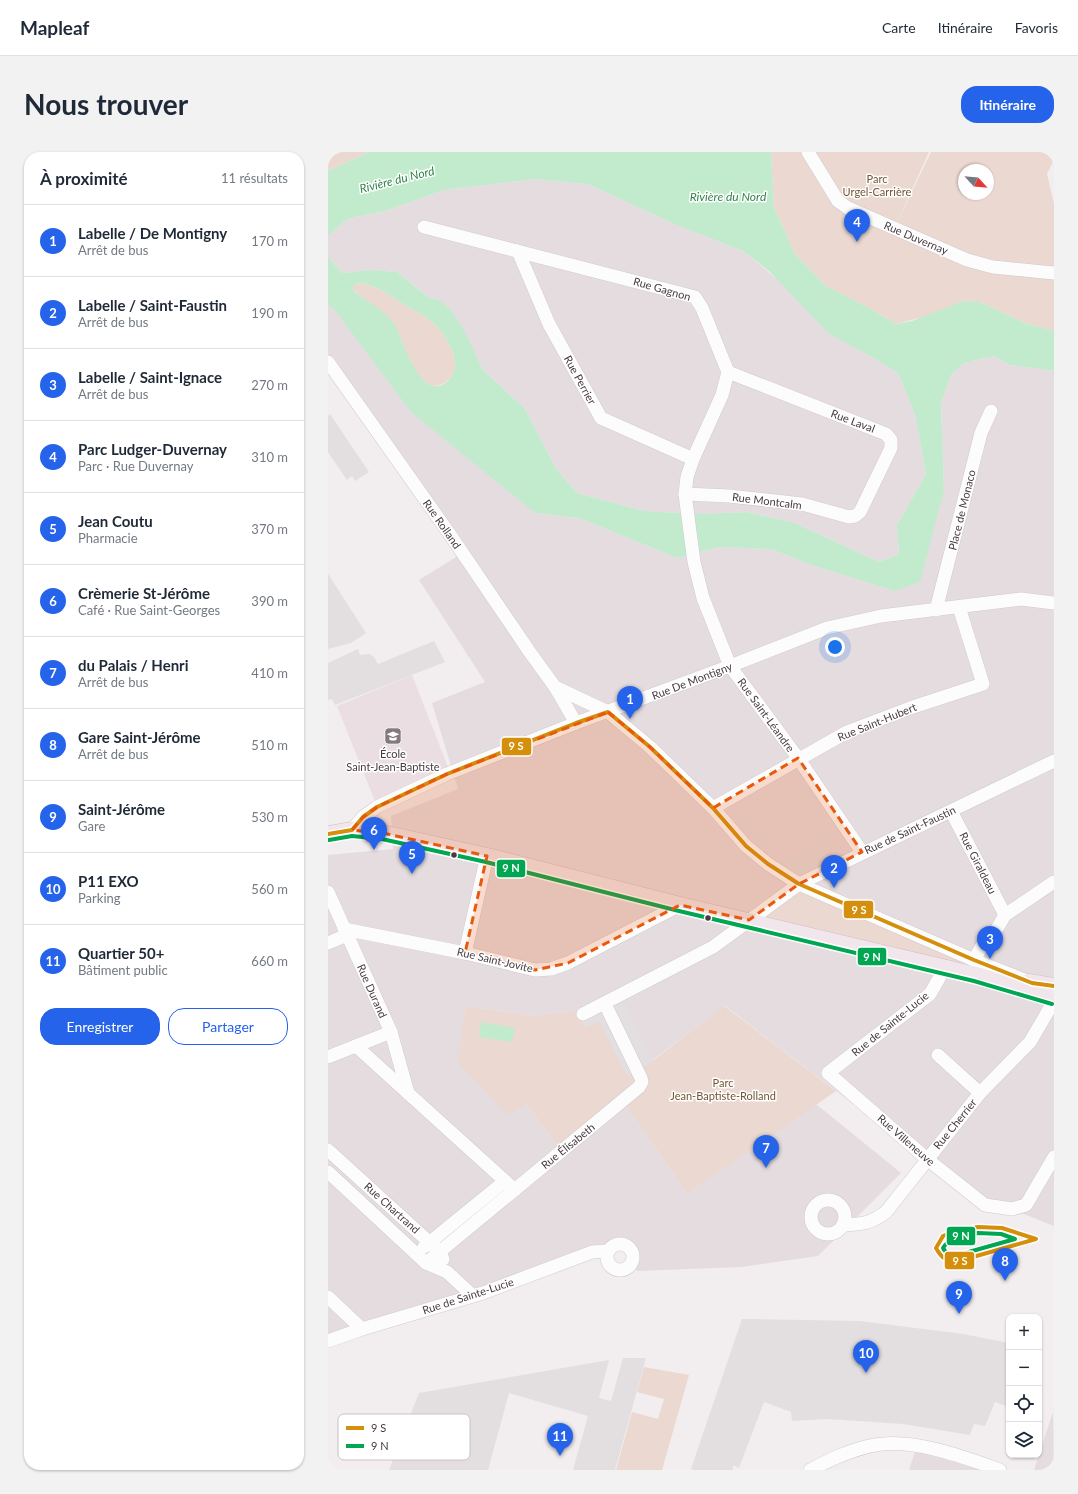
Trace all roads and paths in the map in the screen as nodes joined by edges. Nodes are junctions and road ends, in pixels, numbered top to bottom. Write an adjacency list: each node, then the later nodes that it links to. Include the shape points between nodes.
1 (808, 152): 4 (street, Rue Duvernay, via 838,201 848,208 967,260 993,267)
2 (424, 226): 3 (street, Rue Gagnon)
3 (518, 251): 6 (street, Rue Gagnon, via 694,296 702,308); 8 (street, Rue Perrier, via 549,324 601,418)
4 (1054, 273)
5 (328, 362): 15 (street, Rue Rolland)
6 (728, 372): 8 (street, via 722,396); 10 (street, Rue Laval, via 886,434 891,440 891,448 860,512)
7 (991, 411): 13 (street, Place de Monaco, via 981,433)
8 (693, 459): 9 (street, via 687,477)
9 (685, 499): 10 (street, Rue Montcalm, via 729,496 802,504); 14 (street, Rue Saint-Léandre, via 694,562 703,598)
10 (849, 517)
11 (1053, 598): 12 (street, Rue De Montigny, via 1021,599)
12 (959, 607): 13 (street, Rue De Montigny); 18 (street, Rue Saint-Hubert, via 983,684 847,732)
13 (936, 610): 14 (street, Rue De Montigny, via 881,616 827,628)
14 (730, 666): 16 (street, Rue De Montigny); 18 (street, Rue Saint-Léandre)
15 (555, 687): 16 (street, Rue Rolland); 17 (street, Rue Rolland)
16 (608, 712): 17 (street, Rue De Montigny); 20 (street, Rue Rolland, via 650,747)
17 (576, 723): 22 (street, Rue De Montigny, via 447,774 377,807 363,817)
18 (798, 758): 20 (street, Rue Saint-Hubert); 24 (street, Rue Saint-Léandre)
19 (1054, 760): 21 (street, Rue de Saint-Faustin)
20 (713, 808): 27 (street, Rue Rolland, via 746,846)
21 (951, 811): 24 (street, Rue de Saint-Faustin); 30 (street, Rue Giraldeau)
22 (352, 830): 23 (main road); 25 (main road, via 383,832)
23 (328, 834)
24 (862, 852): 27 (street, Rue de Saint-Faustin)
25 (487, 856): 29 (main road); 34 (street)
26 (1054, 882): 30 (street)
27 (799, 884): 31 (street, Rue de Saint-Faustin); 36 (street, Rue Rolland)
28 (328, 892): 32 (street, Rue Durand)
29 (680, 905): 31 (main road); 34 (street, Rue Saint-Jovite, via 568,963 551,969 535,970)
30 (1005, 916): 36 (street, via 995,932 983,944)
31 (749, 920): 35 (main road); 39 (street, Rue de Saint-Faustin, via 712,947)
32 (346, 932): 33 (street); 34 (street, Rue Saint-Jovite); 41 (street, Rue Durand)
33 (328, 943)
34 (464, 953)
35 (945, 968): 36 (main road); 45 (street, Rue de Sainte-Lucie, via 930,994)
36 (975, 968): 37 (main road); 38 (main road)
37 (1054, 986)
38 (1054, 1000): 47 (street, Rue Cherrier, via 1030,1042)
39 (605, 1004): 40 (street, Rue de Saint-Faustin); 53 (street, Rue Élisabeth, via 642,1082)
40 (583, 1014)
41 (391, 1032): 42 (street); 46 (street, Rue Durand)
42 (356, 1046): 44 (street); 46 (street)
43 (938, 1056): 47 (street)
44 (328, 1057)
45 (828, 1073): 50 (street, Rue Villeneuve)
46 (408, 1093): 52 (street)
47 (980, 1093): 50 (street, Rue Cherrier)
48 (328, 1150): 55 (street, Rue Chartrand)
49 (1054, 1158): 50 (street, Rue Villeneuve, via 1026,1205 1012,1210 984,1206)
50 (927, 1159): 54 (street, Rue Cherrier, via 886,1212 876,1220 864,1224)
51 (328, 1172): 58 (street, Rue Chartrand)
52 (505, 1181): 53 (street); 55 (street)
53 (515, 1190): 57 (street, Rue Élisabeth)
54 (843, 1225)
55 (430, 1243): 57 (street, Rue Chartrand); 58 (street)
56 (608, 1251): 61 (street, Rue de Sainte-Lucie, via 592,1252)
57 (440, 1252): 59 (street, Rue Élisabeth); 60 (street, Rue Chartrand)
58 (416, 1253): 59 (street, Rue Chartrand)
59 (426, 1263): 60 (street, Rue Chartrand)
60 (447, 1272): 61 (street, Rue Chartrand)
61 (473, 1296): 63 (street, Rue de Sainte-Lucie)
62 (328, 1298): 63 (street)
63 (362, 1329): 64 (street, Rue de Sainte-Lucie)
64 (328, 1341)
65 (983, 1467): 66 (street, via 922,1446 902,1443 856,1450); 67 (street)
66 (810, 1470)
67 (1000, 1470)

